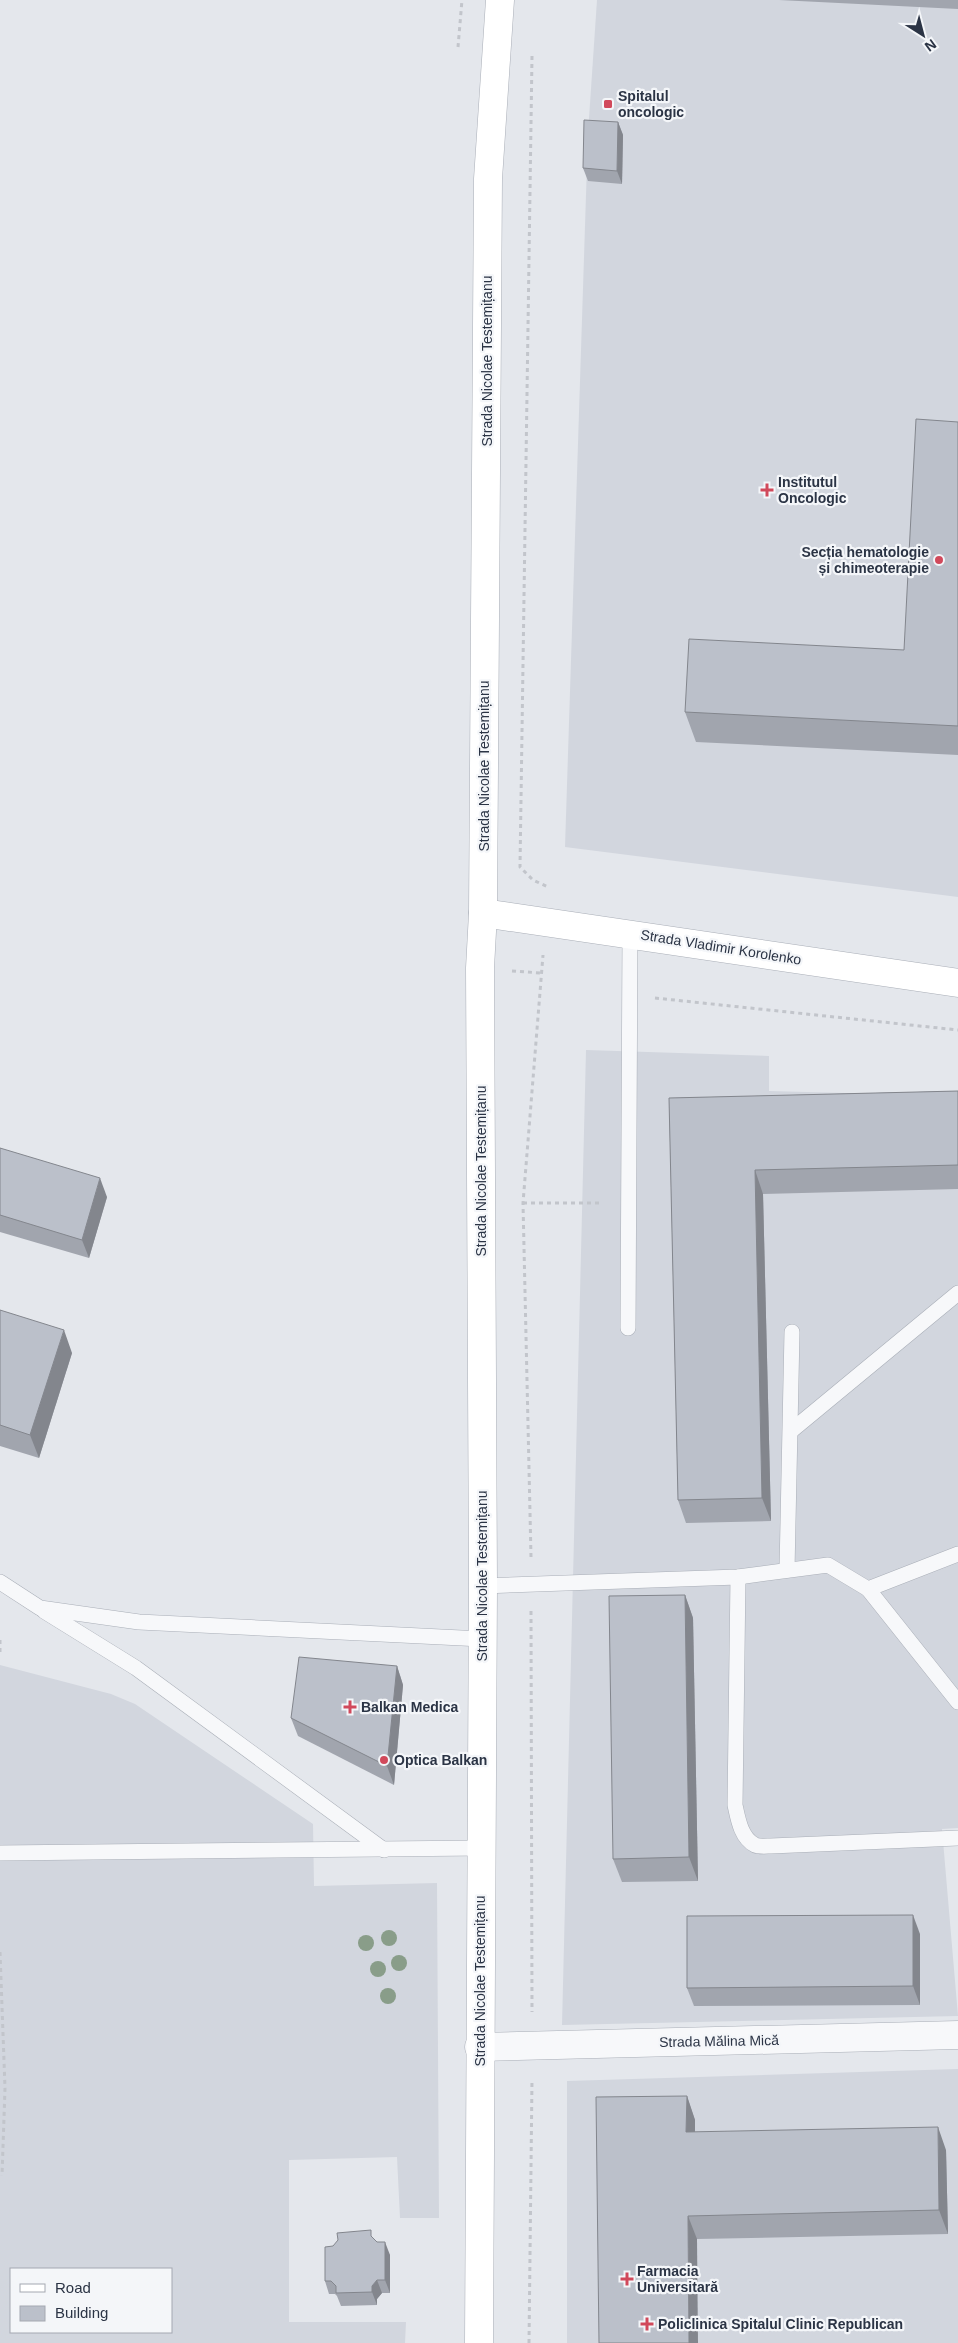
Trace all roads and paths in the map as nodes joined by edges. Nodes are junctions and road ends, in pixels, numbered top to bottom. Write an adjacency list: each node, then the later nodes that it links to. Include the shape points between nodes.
1 (462, 0): 3 (path)
2 (500, 0): 5 (main road, Strada Nicolae Testemițanu, via 488,179)
3 (458, 47)
4 (532, 51): 6 (path, via 520,867 533,880 550,888)
5 (483, 913): 6 (main road, Strada Vladimir Korolenko); 22 (main road, Strada Nicolae Testemițanu, via 480,968)
6 (545, 922): 7 (main road, Strada Vladimir Korolenko); 11 (path)
7 (630, 933): 8 (main road, Strada Vladimir Korolenko); 9 (lane)
8 (958, 983)
9 (629, 996): 10 (path); 12 (lane)
10 (958, 1030)
11 (523, 1203): 12 (path); 21 (path)
12 (629, 1203): 14 (lane)
13 (958, 1293): 16 (lane)
14 (628, 1328)
15 (792, 1332): 16 (lane)
16 (791, 1431): 18 (lane)
17 (958, 1554): 23 (lane)
18 (787, 1570): 19 (lane); 23 (lane, via 828,1566)
19 (738, 1577): 21 (lane); 29 (lane, via 736,1806 739,1825 747,1838 756,1846)
20 (0, 1582): 24 (lane)
21 (531, 1584): 22 (lane); 35 (path)
22 (483, 1586): 25 (main road, Strada Nicolae Testemițanu)
23 (868, 1589): 28 (lane)
24 (40, 1608): 25 (lane, via 139,1622); 31 (lane, via 136,1668)
25 (482, 1639): 30 (main road, Strada Nicolae Testemițanu)
26 (0, 1640): 27 (path)
27 (0, 1652)
28 (958, 1702)
29 (958, 1838)
30 (481, 1848): 31 (lane); 36 (main road, Strada Nicolae Testemițanu)
31 (384, 1850): 32 (lane)
32 (0, 1853)
33 (0, 1952): 37 (path, via 5,2088)
34 (958, 2035): 35 (street, Strada Mălina Mică)
35 (532, 2046): 36 (street, Strada Mălina Mică); 39 (path)
36 (480, 2047): 38 (main road, Strada Nicolae Testemițanu)
37 (2, 2176)
38 (480, 2343)
39 (529, 2343)

